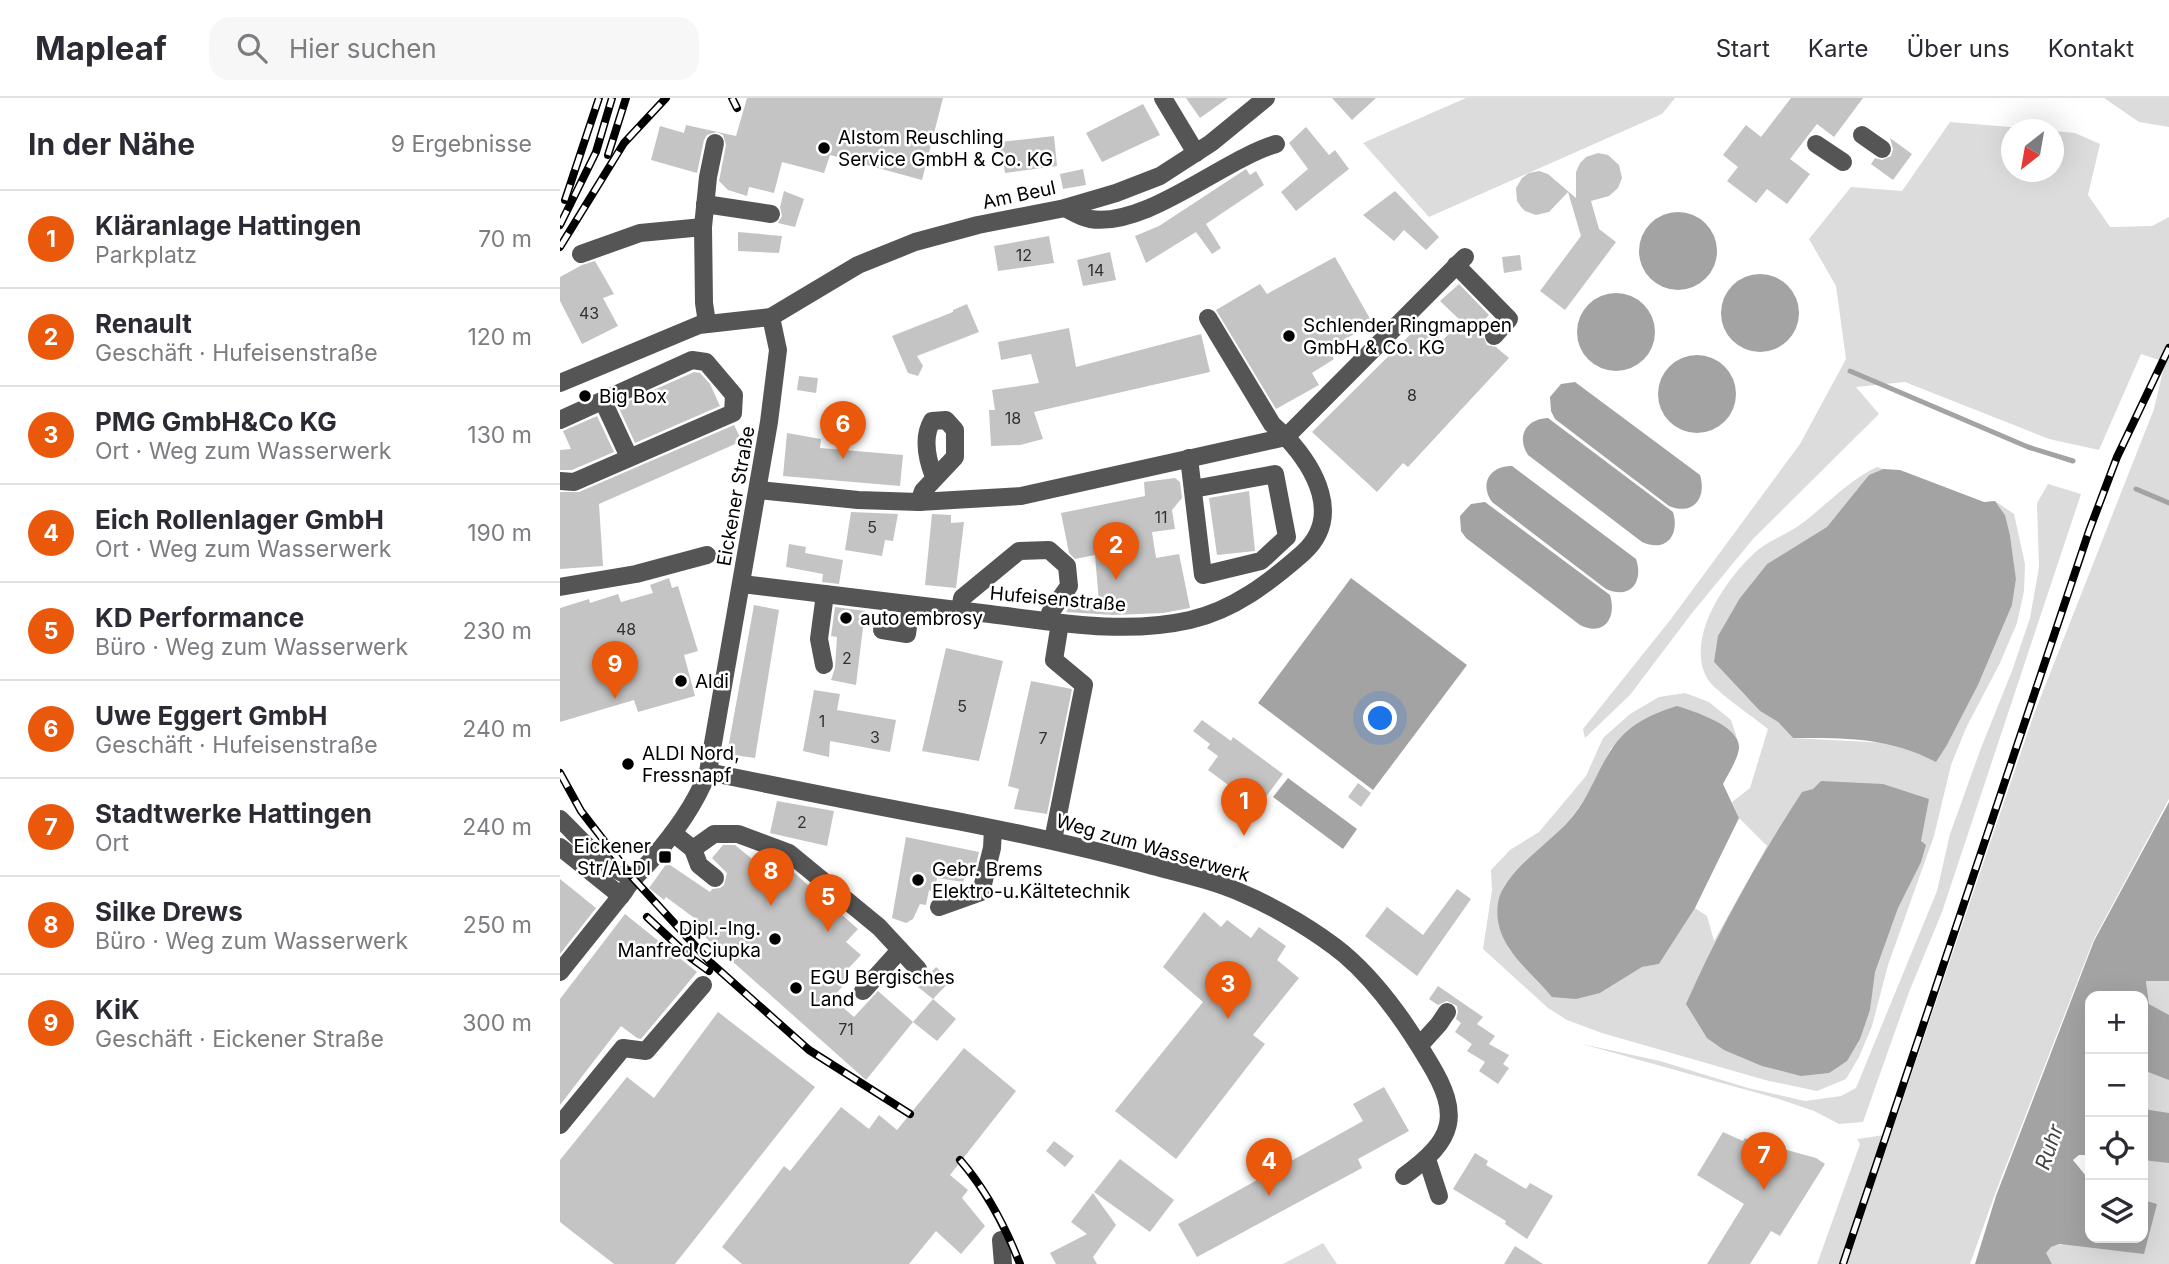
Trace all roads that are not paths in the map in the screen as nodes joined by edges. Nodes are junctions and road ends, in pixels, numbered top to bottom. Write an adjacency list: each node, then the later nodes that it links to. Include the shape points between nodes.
1 (1163, 98): 8 (street)
2 (1266, 98): 8 (street, Am Beul)
3 (1863, 135): 7 (street)
4 (715, 143): 10 (street)
5 (1816, 144): 9 (street)
6 (1276, 145): 11 (street, via 1134,212 1094,219)
7 (1882, 149)
8 (1196, 153): 11 (street, Am Beul, via 1160,176)
9 (1843, 162)
10 (705, 204): 12 (street); 13 (street)
11 (1065, 208): 15 (street, Am Beul, via 915,242 858,265)
12 (771, 214)
13 (703, 227): 14 (street, via 640,233); 17 (street)
14 (581, 254)
15 (771, 317): 17 (street); 30 (street, Eickener Straße, via 778,350)
16 (1209, 318): 24 (street, Hufeisenstraße, via 1272,424)
17 (707, 323): 18 (street)
18 (680, 332): 20 (street); 21 (street)
19 (1494, 335): 24 (street, via 1509,319 1461,261)
20 (692, 360): 22 (street); 25 (street, via 706,362 734,395 733,412)
21 (560, 383)
22 (603, 401): 23 (street); 25 (street)
23 (560, 420)
24 (1286, 437): 26 (street); 38 (street, Hufeisenstraße, via 1315,475 1323,513 1307,550 1266,585 1191,620 1132,626)
25 (629, 457): 28 (street, via 574,482)
26 (1189, 458): 29 (street); 31 (street, via 1021,496)
27 (934, 477): 31 (street)
28 (560, 481)
29 (1194, 489): 29 (street, via 1203,575 1261,561 1287,537 1276,474)
30 (758, 490): 31 (street); 33 (street, Eickener Straße)
31 (919, 502)
32 (707, 555): 34 (street)
33 (742, 584): 35 (street, Hufeisenstraße); 41 (street, Eickener Straße)
34 (560, 587)
35 (825, 594): 36 (street, Hufeisenstraße); 40 (street, via 819,639)
36 (911, 605): 37 (street, Hufeisenstraße); 39 (street, via 907,634)
37 (960, 611): 38 (street, Hufeisenstraße); 38 (street, via 962,598 1019,551 1049,550 1067,566 1069,586 1050,613)
38 (1054, 622): 45 (street, via 1054,660 1084,685)
39 (882, 630)
40 (824, 665)
41 (708, 772): 43 (street, Weg zum Wasserwerk); 44 (street, Eickener Straße, via 697,799)
42 (560, 819): 49 (street, via 621,873)
43 (993, 829): 45 (street, Weg zum Wasserwerk); 50 (street, via 981,892)
44 (673, 833): 47 (street); 49 (street, Eickener Straße)
45 (1053, 840): 57 (street, Weg zum Wasserwerk, via 1212,883 1276,911 1360,969)
46 (560, 847): 49 (street)
47 (693, 849): 48 (street, via 699,865); 51 (street, via 713,834 738,834 789,853 879,927)
48 (715, 878)
49 (626, 888): 53 (street, Eickener Straße)
50 (939, 907)
51 (900, 950): 52 (street); 55 (street)
52 (918, 968)
53 (560, 972)
54 (702, 985): 58 (street, via 646,1051 624,1048)
55 (863, 990)
56 (1447, 1012): 57 (street)
57 (1420, 1045): 59 (street, Weg zum Wasserwerk, via 1448,1100 1446,1130)
58 (560, 1125)
59 (1427, 1159): 60 (street, Weg zum Wasserwerk); 61 (street)
60 (1404, 1176)
61 (1439, 1196)
62 (1002, 1240): 63 (street)
63 (1003, 1264)

